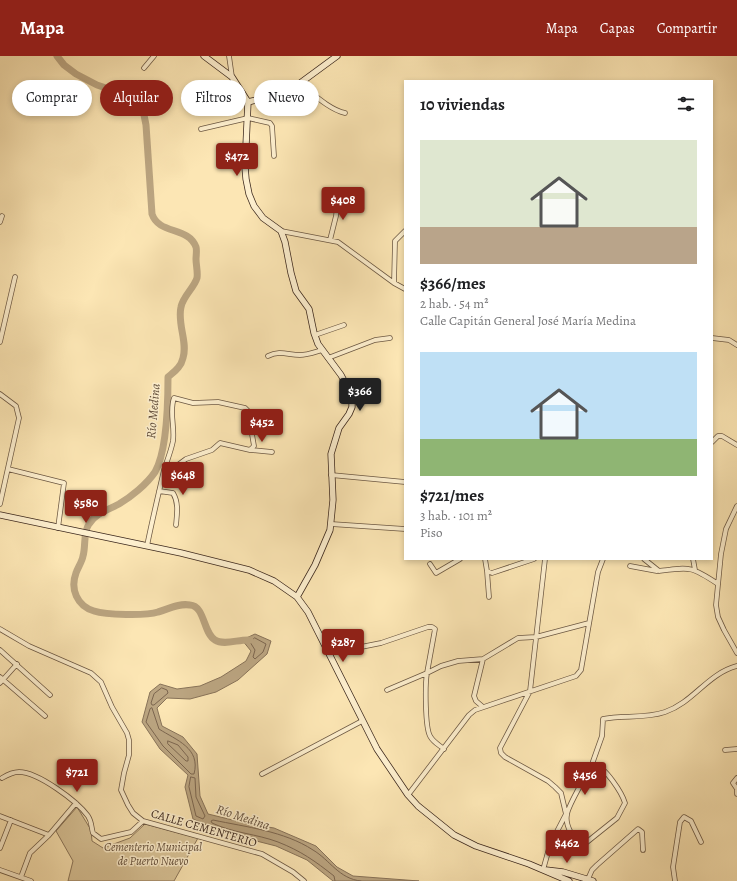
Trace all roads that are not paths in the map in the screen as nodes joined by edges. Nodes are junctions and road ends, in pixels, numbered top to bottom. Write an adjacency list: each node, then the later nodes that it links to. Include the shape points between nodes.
1 (154, 56): 5 (street)
2 (204, 56): 6 (main road)
3 (230, 56): 6 (street)
4 (337, 56): 8 (main road)
5 (144, 68)
6 (232, 77): 7 (main road)
7 (234, 80)
8 (305, 80)
9 (246, 98): 12 (main road)
10 (319, 98): 13 (street)
11 (254, 100): 12 (main road)
12 (248, 102): 14 (main road)
13 (345, 113)
14 (248, 118): 15 (street); 16 (street, via 270,123); 20 (main road, via 245,167 249,194 263,218)
15 (202, 129)
16 (274, 156)
17 (338, 198): 22 (street)
18 (2, 216): 19 (street)
19 (0, 222)
20 (280, 231): 22 (street); 27 (main road, via 285,242 296,292 309,309)
21 (404, 232): 24 (street, via 394,241)
22 (330, 240): 24 (street, via 345,246)
23 (15, 277): 30 (street)
24 (394, 283): 25 (street)
25 (404, 288)
26 (344, 325): 27 (street)
27 (315, 335): 32 (main road)
28 (390, 338): 34 (street, via 375,340)
29 (713, 338): 31 (street, via 729,340)
30 (0, 342)
31 (737, 345)
32 (322, 350): 33 (street, via 298,355 282,352); 34 (main road)
33 (268, 356)
34 (328, 358): 41 (main road, via 352,396 350,414 339,428 330,454)
35 (0, 394): 40 (street, via 13,402 19,414)
36 (713, 441): 37 (street, via 722,436)
37 (737, 445)
38 (250, 450): 39 (street); 42 (street, via 220,443 212,450 186,459); 42 (street, via 254,446 248,411 245,408 218,402 193,404 174,398 174,432)
39 (272, 452)
40 (8, 469): 45 (street); 50 (street, via 64,483)
41 (331, 475): 43 (street); 48 (main road)
42 (163, 476): 44 (street)
43 (404, 482)
44 (159, 491): 49 (street, via 173,493 175,497); 52 (street)
45 (0, 504)
46 (737, 506): 65 (street, via 726,529)
47 (0, 515): 50 (main road)
48 (331, 524): 51 (street); 66 (main road, via 315,565)
49 (176, 525)
50 (58, 528): 52 (main road)
51 (404, 529)
52 (146, 546): 66 (main road, via 249,570 274,581)
53 (458, 560): 60 (street, via 438,573 434,572)
54 (485, 560): 63 (street)
55 (531, 560): 63 (street, via 492,573)
56 (545, 560): 70 (street)
57 (603, 560): 68 (street, via 598,572)
58 (645, 560): 64 (street)
59 (693, 560): 62 (street)
60 (430, 564)
61 (630, 566): 64 (street)
62 (695, 570): 64 (street, via 679,568); 65 (street)
63 (487, 571): 67 (street)
64 (659, 571)
65 (718, 584): 72 (street, via 718,617)
66 (297, 597): 73 (main road, via 308,612)
67 (489, 597)
68 (590, 623): 70 (street); 81 (street, via 580,674)
69 (0, 629): 99 (street, CALLE CEMENTERIO, via 29,646 91,673 101,682 129,740 129,755 121,790 128,806)
70 (536, 637): 74 (street, via 518,638); 81 (street)
71 (0, 650): 75 (street)
72 (737, 653)
73 (329, 654): 77 (street, via 348,645 361,647 381,643 432,627 435,632); 85 (main road)
74 (483, 659): 77 (street, via 458,661); 83 (street, via 474,696)
75 (17, 664): 78 (street); 82 (street)
76 (737, 666): 89 (street, via 717,674 693,696 665,712 603,720 602,736)
77 (427, 673): 80 (street); 86 (street, via 425,682 428,734)
78 (2, 678): 79 (street); 84 (street)
79 (0, 683)
80 (387, 690)
81 (530, 691): 83 (street); 96 (street, via 500,748 501,753 555,787 560,793)
82 (50, 695)
83 (483, 707): 86 (street, via 469,715)
84 (45, 716)
85 (362, 721): 90 (street); 94 (main road, via 377,749)
86 (444, 749): 94 (street)
87 (737, 749): 88 (street)
88 (725, 750)
89 (591, 766): 96 (street); 96 (street, via 601,767 624,798 625,806 617,818 582,843 574,839)
90 (262, 774)
91 (2, 778): 95 (street, via 13,773 25,773)
92 (737, 778): 93 (street, via 733,784)
93 (737, 794)
94 (408, 795): 105 (main road, via 426,814 454,835 476,846)
95 (76, 802): 99 (street, via 88,816 94,835 100,839 131,832); 100 (street)
96 (566, 814): 105 (street, via 550,845)
97 (0, 816): 98 (street)
98 (11, 820): 100 (street); 102 (street)
99 (143, 821): 109 (street, CALLE CEMENTERIO, via 262,854)
100 (49, 835): 106 (street, via 30,853)
101 (701, 842): 111 (street, via 691,821 684,817 680,822 673,866)
102 (0, 848)
103 (643, 850): 107 (street, via 642,832 638,829 592,870)
104 (0, 870): 106 (street)
105 (543, 870): 107 (main road, via 552,869); 110 (main road)
106 (21, 877): 108 (street)
107 (590, 880)
108 (31, 881)
109 (304, 881)
110 (569, 881)
111 (675, 881)

